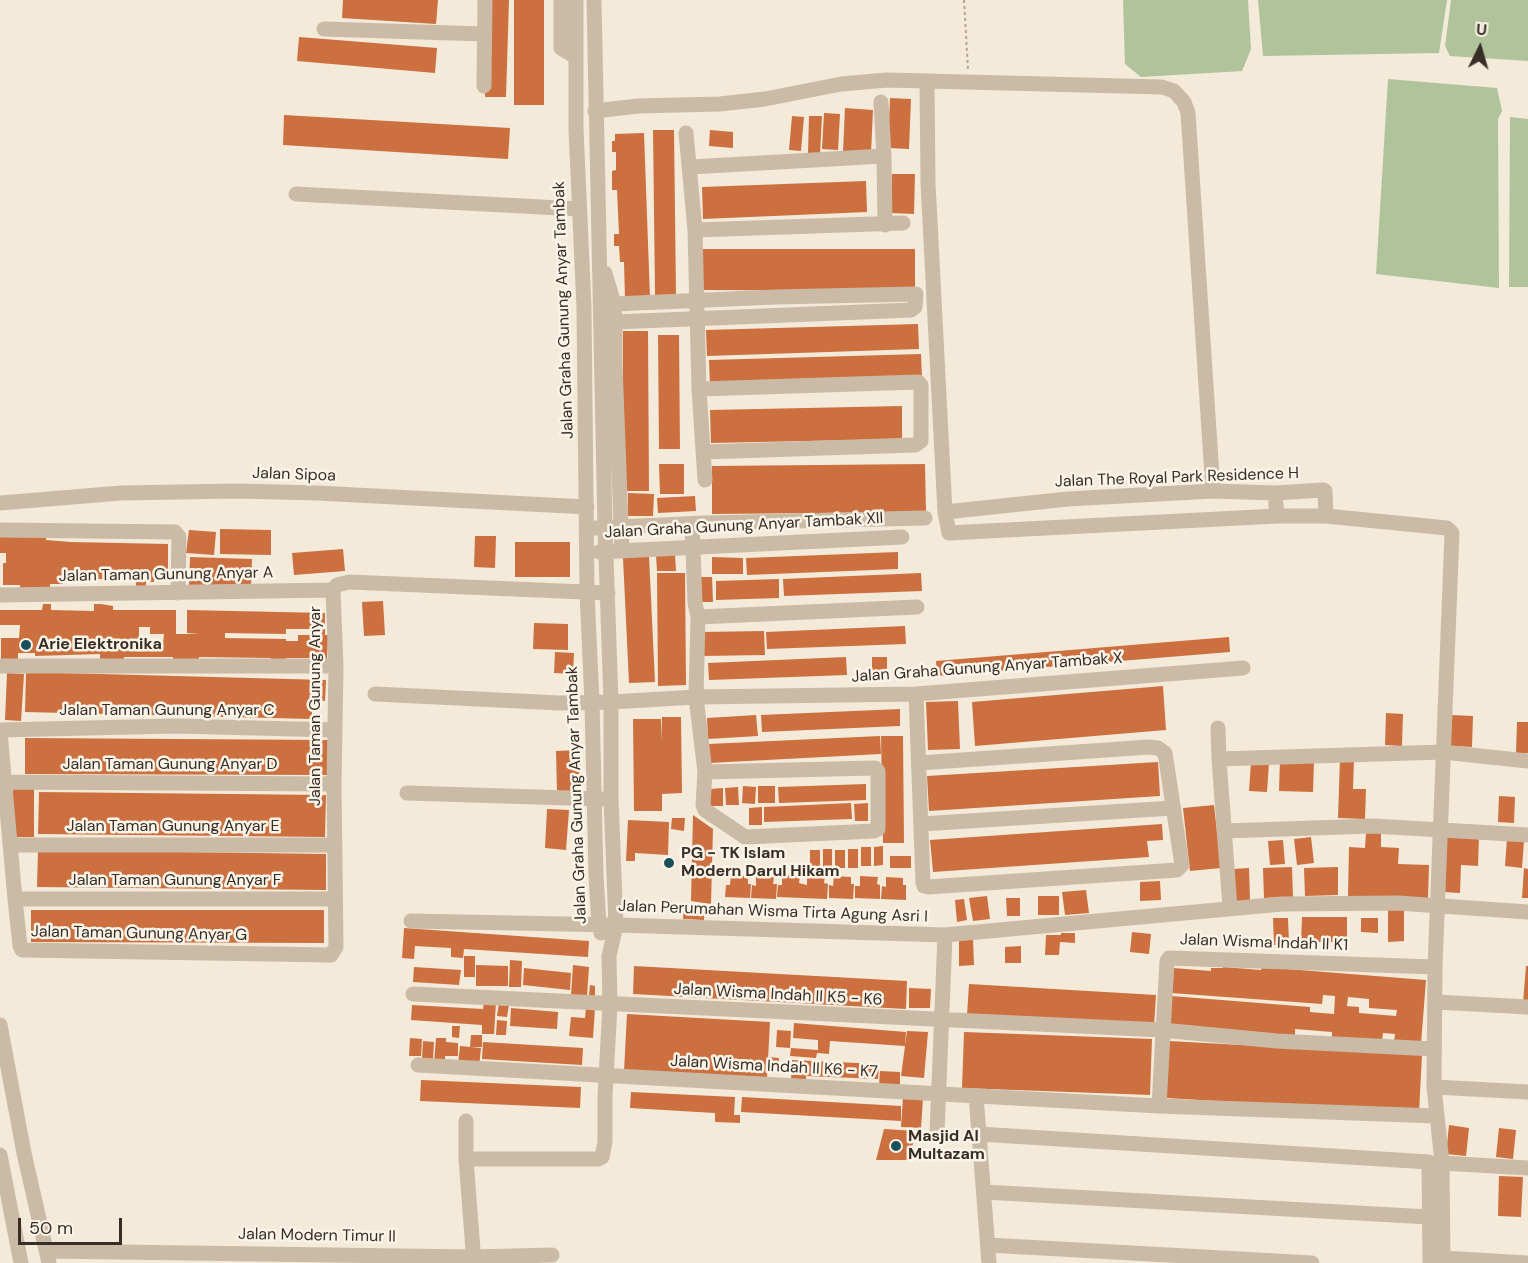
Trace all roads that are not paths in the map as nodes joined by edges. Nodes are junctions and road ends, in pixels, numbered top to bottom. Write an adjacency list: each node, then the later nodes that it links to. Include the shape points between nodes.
1 (485, 0): 6 (street)
2 (561, 0): 7 (street, via 561,48)
3 (576, 0): 7 (street, Jalan Graha Gunung Anyar Tambak)
4 (594, 0): 11 (street, Jalan Graha Gunung Anyar Tambak)
5 (324, 29): 6 (street)
6 (484, 34): 9 (street)
7 (576, 57): 16 (street, Jalan Graha Gunung Anyar Tambak)
8 (927, 81): 11 (street, via 864,81 765,99); 28 (street, via 1162,87 1179,94 1185,102); 33 (street, via 928,183)
9 (484, 86)
10 (881, 102): 13 (street)
11 (595, 111): 20 (street, Jalan Graha Gunung Anyar Tambak)
12 (686, 133): 14 (street)
13 (884, 156): 14 (street); 18 (street)
14 (690, 167): 19 (street)
15 (296, 194): 16 (street)
16 (579, 209): 32 (street, Jalan Graha Gunung Anyar Tambak)
17 (903, 223): 18 (street)
18 (885, 225): 19 (street)
19 (696, 230): 21 (street)
20 (600, 262): 22 (street); 38 (street, Jalan Graha Gunung Anyar Tambak)
21 (696, 300): 22 (street); 23 (street); 23 (street, via 916,294 911,310)
22 (614, 304): 24 (street)
23 (697, 320): 24 (street); 25 (street)
24 (615, 322): 36 (street)
25 (699, 389): 26 (street); 26 (street, via 918,382 921,385 921,441 915,445)
26 (703, 452): 27 (street)
27 (705, 480)
28 (1213, 491): 29 (street, Jalan The Royal Park Residence H); 33 (street, Jalan The Royal Park Residence H, via 1068,499)
29 (1276, 502): 31 (street); 31 (street, Jalan The Royal Park Residence H, via 1323,490); 33 (street, via 949,532)
30 (0, 503): 32 (street, Jalan Sipoa, via 121,493 237,491)
31 (1326, 505): 64 (street, Jalan The Royal Park Residence H, via 1452,533)
32 (587, 507): 37 (street, Jalan Graha Gunung Anyar Tambak)
33 (945, 512)
34 (925, 518): 35 (street)
35 (761, 524): 40 (street); 42 (street)
36 (621, 527): 38 (street); 40 (street); 44 (street)
37 (587, 528): 38 (street); 43 (street, Jalan Graha Gunung Anyar Tambak)
38 (605, 528): 45 (street, Jalan Graha Gunung Anyar Tambak)
39 (0, 530): 47 (street, via 175,532 179,537)
40 (692, 536): 42 (street, Jalan Graha Gunung Anyar Tambak XII); 44 (street, Jalan Graha Gunung Anyar Tambak XII); 52 (street)
41 (902, 537): 42 (street, Jalan Graha Gunung Anyar Tambak XII)
42 (761, 544)
43 (587, 551): 45 (street, Jalan Graha Gunung Anyar Tambak XII); 48 (street, Jalan Graha Gunung Anyar Tambak)
44 (622, 551): 45 (street, Jalan Graha Gunung Anyar Tambak XII)
45 (607, 552): 49 (street, Jalan Graha Gunung Anyar Tambak)
46 (333, 590): 47 (street, Jalan Taman Gunung Anyar A); 48 (street, Jalan Taman Gunung Anyar, via 349,582); 54 (street, Jalan Taman Gunung Anyar)
47 (178, 592): 50 (street, Jalan Taman Gunung Anyar A)
48 (587, 592): 49 (street, Jalan Taman Gunung Anyar); 59 (street, Jalan Graha Gunung Anyar Tambak)
49 (608, 593): 60 (street, Jalan Graha Gunung Anyar Tambak)
50 (0, 595)
51 (917, 608): 52 (street)
52 (698, 617): 58 (street)
53 (0, 666): 54 (street)
54 (336, 666): 62 (street, Jalan Taman Gunung Anyar)
55 (1243, 668): 56 (street, Jalan Graha Gunung Anyar Tambak X)
56 (916, 693): 58 (street, Jalan Graha Gunung Anyar Tambak X); 67 (street)
57 (375, 694): 59 (street, Jalan Graha Gunung Anyar Tambak X)
58 (696, 697): 60 (street, Jalan Graha Gunung Anyar Tambak X); 68 (street)
59 (592, 702): 60 (street, Jalan Graha Gunung Anyar Tambak X); 72 (street, Jalan Graha Gunung Anyar Tambak)
60 (611, 702): 73 (street, Jalan Graha Gunung Anyar Tambak)
61 (1218, 728): 65 (street)
62 (335, 730): 63 (street, Jalan Taman Gunung Anyar C, via 175,726); 70 (street, Jalan Taman Gunung Anyar)
63 (0, 731): 69 (street, Jalan Taman Gunung Anyar G)
64 (1443, 752): 65 (street); 66 (street); 76 (street)
65 (1219, 759): 77 (street)
66 (1528, 761)
67 (919, 763): 74 (street, via 1158,748 1165,753); 75 (street)
68 (705, 772): 68 (street, via 877,768 878,829 745,837 705,810)
69 (6, 782): 70 (street, Jalan Taman Gunung Anyar D); 79 (street, Jalan Taman Gunung Anyar G)
70 (334, 784): 80 (street, Jalan Taman Gunung Anyar)
71 (407, 793): 72 (street)
72 (593, 798): 73 (street); 88 (street, Jalan Graha Gunung Anyar Tambak)
73 (611, 799): 87 (street, Jalan Graha Gunung Anyar Tambak)
74 (1173, 808): 75 (street); 75 (street, via 1182,865 1177,870 928,887 923,883)
75 (921, 824)
76 (1439, 829): 77 (street, via 1373,826); 78 (street); 83 (street)
77 (1224, 831): 84 (street)
78 (1528, 835)
79 (11, 845): 80 (street, Jalan Taman Gunung Anyar E); 81 (street, Jalan Taman Gunung Anyar G)
80 (334, 845): 82 (street, Jalan Taman Gunung Anyar)
81 (15, 898): 82 (street, Jalan Taman Gunung Anyar F); 90 (street, Jalan Taman Gunung Anyar G, via 20,946 26,951)
82 (334, 899): 90 (street, Jalan Taman Gunung Anyar, via 336,947)
83 (1437, 906): 84 (street, Jalan Perumahan Wisma Tirta Agung Asri I, via 1330,903); 85 (street, Jalan Perumahan Wisma Tirta Agung Asri I); 92 (street)
84 (1230, 909): 89 (street, Jalan Perumahan Wisma Tirta Agung Asri I)
85 (1528, 912)
86 (411, 921): 88 (street, Jalan Perumahan Wisma Tirta Agung Asri I)
87 (616, 925): 88 (street, Jalan Perumahan Wisma Tirta Agung Asri I); 89 (street, Jalan Perumahan Wisma Tirta Agung Asri I); 91 (street, Jalan Graha Gunung Anyar Tambak)
88 (599, 926): 91 (street, Jalan Graha Gunung Anyar Tambak)
89 (945, 935): 97 (street)
90 (331, 955)
91 (609, 956): 95 (street)
92 (1435, 967): 94 (street); 99 (street, Jalan Wisma Indah II K1, via 1169,958)
93 (413, 994): 95 (street, Jalan Wisma Indah II K5 - K6)
94 (1436, 1002): 96 (street); 100 (street)
95 (610, 1005): 97 (street, Jalan Wisma Indah II K5 - K6); 102 (street)
96 (1528, 1007)
97 (943, 1020): 99 (street, Jalan Wisma Indah II K5 - K6); 105 (street)
98 (0, 1025): 117 (street)
99 (1162, 1030): 100 (street, Jalan Wisma Indah II K5 - K6); 107 (street, Jalan Wisma Indah II K1)
100 (1434, 1049): 103 (street)
101 (418, 1065): 102 (street, Jalan Wisma Indah II K6 - K7)
102 (608, 1076): 105 (street, Jalan Wisma Indah II K6 - K7); 113 (street, via 602,1157)
103 (1434, 1087): 104 (street); 108 (street)
104 (1528, 1092)
105 (938, 1094): 106 (street, Jalan Wisma Indah II K6 - K7); 110 (street)
106 (976, 1096): 107 (street, Jalan Wisma Indah II K6 - K7); 111 (street)
107 (1159, 1106): 108 (street, Jalan Wisma Indah II K6 - K7)
108 (1437, 1116): 114 (street)
109 (466, 1121): 113 (street)
110 (937, 1133)
111 (979, 1134): 116 (street); 119 (street, via 1429,1162)
112 (0, 1155): 118 (street)
113 (466, 1159): 124 (street)
114 (1442, 1163): 115 (street); 125 (street)
115 (1528, 1168)
116 (984, 1192): 119 (street); 120 (street)
117 (34, 1198): 118 (street); 123 (street)
118 (10, 1203): 122 (street)
119 (1429, 1217): 125 (street)
120 (988, 1245): 126 (street); 127 (street)
121 (552, 1254): 124 (street, Jalan Modern Timur II)
122 (20, 1257)
123 (48, 1257): 124 (street, Jalan Modern Timur II)
124 (474, 1260)
125 (1438, 1261): 128 (street)
126 (989, 1263)
127 (1312, 1263)
128 (1527, 1263)

